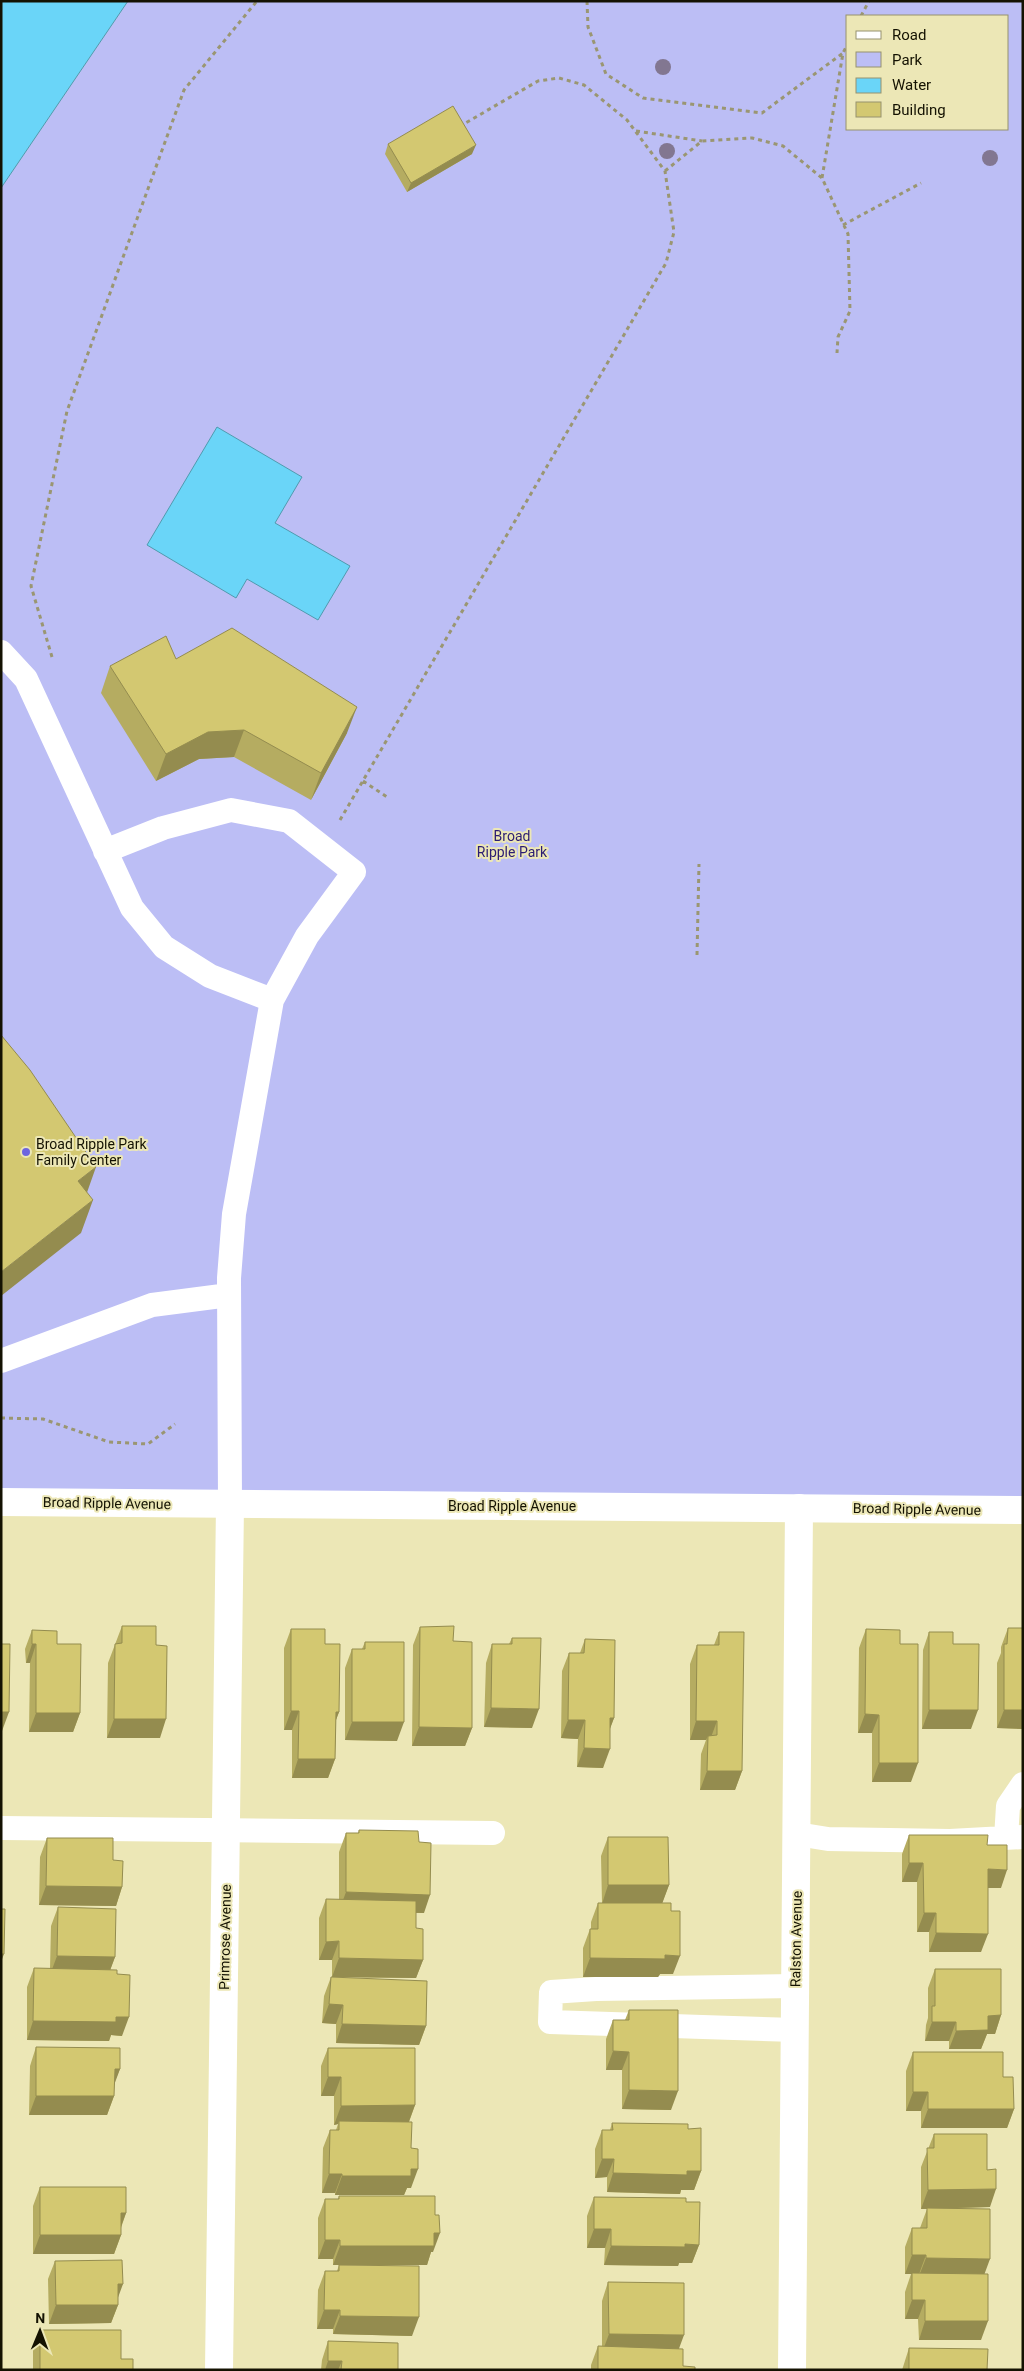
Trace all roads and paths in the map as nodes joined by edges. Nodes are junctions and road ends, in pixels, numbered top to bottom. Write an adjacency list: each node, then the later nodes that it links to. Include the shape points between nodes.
1 (257, 1): 16 (path, via 184,90 66,411 31,586)
2 (587, 1): 6 (path, via 588,27 606,74 643,98 762,113)
3 (869, 1): 4 (path)
4 (862, 15)
5 (846, 47): 6 (path)
6 (843, 53): 11 (path)
7 (457, 128): 8 (path, via 538,81 559,78 584,86)
8 (636, 131): 9 (path); 10 (path)
9 (702, 141): 10 (path); 11 (path, via 752,138 783,146)
10 (665, 171): 17 (path, via 674,232 666,263)
11 (822, 178): 13 (path)
12 (921, 183): 13 (path)
13 (843, 225): 14 (path, via 848,234 850,310 838,337)
14 (837, 352)
15 (1, 652): 20 (lane, via 26,679)
16 (53, 660)
17 (363, 780): 18 (path); 19 (path)
18 (387, 797)
19 (337, 824)
20 (105, 852): 23 (lane, via 132,908 164,947 210,976); 23 (lane, via 163,828 231,810 289,821 354,872 307,936)
21 (699, 864): 22 (path)
22 (697, 955)
23 (272, 1000): 24 (lane, via 234,1214)
24 (229, 1295): 25 (lane, via 152,1305); 29 (lane)
25 (1, 1361)
26 (1, 1418): 27 (path, via 43,1419 109,1442 129,1444 148,1444)
27 (175, 1424)
28 (1, 1502): 29 (street, Broad Ripple Avenue)
29 (230, 1504): 30 (street, Broad Ripple Avenue); 34 (street, Primrose Avenue)
30 (799, 1508): 31 (street, Broad Ripple Avenue); 36 (street, Ralston Avenue)
31 (1023, 1510)
32 (1023, 1784): 37 (lane, via 1008,1806)
33 (1, 1828): 34 (lane)
34 (226, 1830): 35 (lane); 40 (street, Primrose Avenue)
35 (493, 1833)
36 (797, 1834): 37 (lane, via 828,1839 950,1841); 38 (street, Ralston Avenue)
37 (1014, 1838)
38 (795, 1986): 39 (street, Ralston Avenue); 39 (lane, via 551,1992 550,2022)
39 (795, 2030): 41 (street, Ralston Avenue)
40 (219, 2370)
41 (792, 2370)

